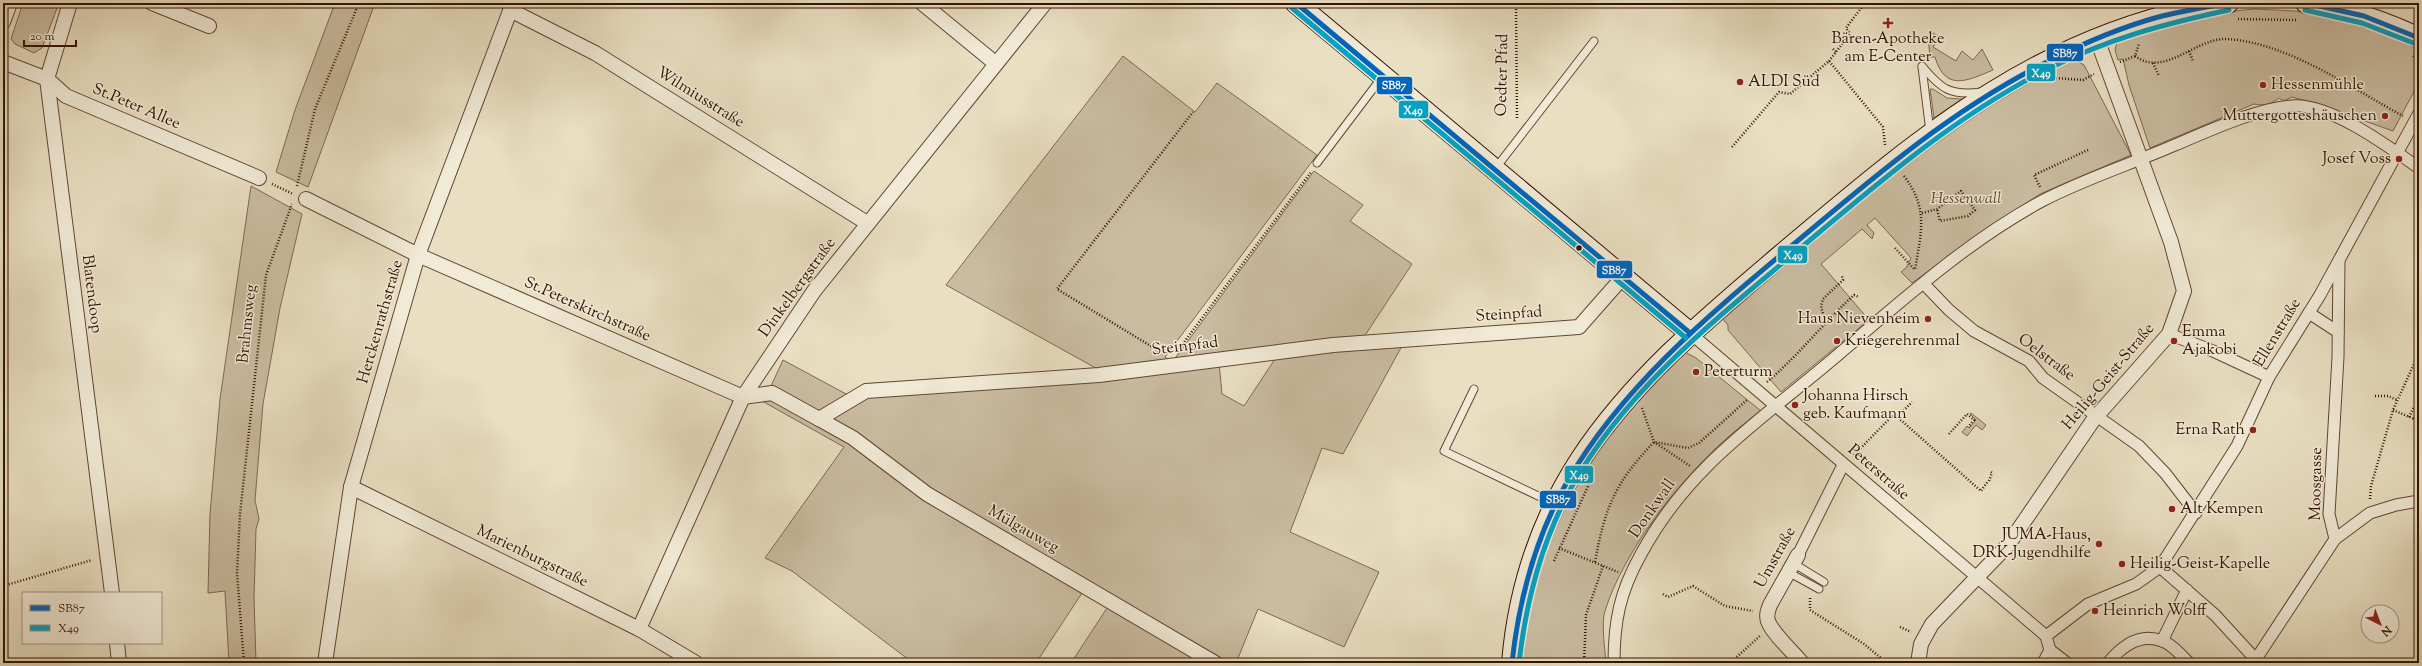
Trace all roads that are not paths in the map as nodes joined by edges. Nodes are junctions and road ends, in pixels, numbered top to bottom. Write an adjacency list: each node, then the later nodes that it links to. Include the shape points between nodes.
1 (10, 3): 10 (street)
2 (70, 3): 18 (street, Blatendoop)
3 (152, 3): 11 (street)
4 (922, 3): 16 (street)
5 (1045, 3): 16 (street, Dinkelbergstraße)
6 (1296, 3): 17 (main road)
7 (511, 7): 29 (street, Wilmiusstraße, via 595,53); 30 (street, Herckenrathstraße)
8 (2229, 12): 12 (main road, via 2169,14)
9 (2305, 12): 14 (main road, via 2344,10 2389,24)
10 (3, 22)
11 (209, 26)
12 (2097, 39): 19 (main road, via 2060,55); 23 (street, Heilig-Geist-Straße)
13 (1594, 41): 26 (lane)
14 (2415, 46)
15 (3, 62): 18 (street, St.Peter Allee)
16 (995, 63): 29 (street, Dinkelbergstraße)
17 (1383, 75): 24 (lane); 26 (main road)
18 (47, 79): 27 (street, St.Peter Allee, via 66,96); 56 (street, Blatendoop)
19 (1993, 91): 21 (main road); 21 (lane, via 1968,94 1950,92 1937,84 1922,66)
20 (2416, 118): 22 (street, Ellenstraße)
21 (1930, 132): 36 (main road, via 1901,172 1850,196)
22 (2397, 152): 23 (street, via 2371,134 2317,109 2292,105 2216,128); 25 (street); 31 (street, Ellenstraße)
23 (2140, 160): 33 (street, via 2043,201 1982,239); 37 (street, Heilig-Geist-Straße, via 2171,242 2184,291)
24 (1317, 163)
25 (2419, 168)
26 (1494, 169): 32 (main road)
27 (259, 178)
28 (300, 197): 30 (street)
29 (867, 223): 40 (street, Dinkelbergstraße, via 814,291)
30 (418, 255): 40 (street, St.Peterskirchstraße); 45 (street, Herckenrathstraße)
31 (2338, 259): 34 (street, Ellenstraße); 35 (street, Moosgasse)
32 (1623, 277): 36 (main road); 43 (street, Steinpfad, via 1579,327 1169,362 1099,375 866,391)
33 (1924, 284): 41 (street); 42 (street, Oelstraße, via 1982,338 2002,345 2029,362 2043,378)
34 (2309, 313): 35 (street); 38 (street, Ellenstraße)
35 (2338, 332): 49 (street, Moosgasse, via 2330,514)
36 (1690, 334): 41 (street, Peterstraße); 47 (main road, via 1644,379 1606,424 1580,460)
37 (2169, 334): 38 (street); 42 (street, Heilig-Geist-Straße)
38 (2270, 377): 48 (street, Ellenstraße, via 2237,446)
39 (1474, 390): 47 (lane, via 1444,451)
40 (743, 397): 43 (street, via 772,393); 57 (street, Dinkelbergstraße)
41 (1776, 405): 44 (street, Peterstraße); 68 (street, Donkwall, via 1730,442 1700,472 1656,530 1630,576 1617,610)
42 (2097, 415): 48 (street, Oelstraße, via 2152,458); 52 (street, Heilig-Geist-Straße, via 2008,545)
43 (819, 419): 66 (street, Mülgauweg, via 853,438 927,494)
44 (1843, 465): 50 (street, Umstraße); 52 (street, Peterstraße)
45 (351, 487): 57 (street, Marienburgstraße); 64 (street, Herckenrathstraße)
46 (2419, 501): 49 (street, via 2370,513)
47 (1555, 504): 67 (main road, via 1536,547 1523,588)
48 (2196, 514): 51 (street, Ellenstraße)
49 (2335, 539): 62 (street, Moosgasse)
50 (1793, 563): 53 (lane); 54 (lane); 69 (street, Umstraße, via 1767,614 1772,628)
51 (2160, 567): 55 (street); 58 (street, via 2136,584 2088,604)
52 (1976, 579): 58 (street, Peterstraße); 70 (street, Heilig-Geist-Straße, via 1932,624 1922,644)
53 (1824, 582)
54 (1819, 589)
55 (2187, 590): 59 (street); 62 (street, via 2226,626)
56 (112, 592)
57 (639, 629): 65 (street, Marienburgstraße)
58 (2046, 636): 61 (street)
59 (2162, 641): 73 (street, via 2132,641 2120,648); 74 (street)
60 (117, 644): 63 (street)
61 (2050, 650): 71 (street); 72 (street)
62 (2257, 661)
63 (119, 663)
64 (325, 663)
65 (696, 663)
66 (1215, 663)
67 (1512, 663)
68 (1614, 663)
69 (1802, 663)
70 (1918, 663)
71 (2043, 663)
72 (2067, 663)
73 (2108, 663)
74 (2189, 663)

